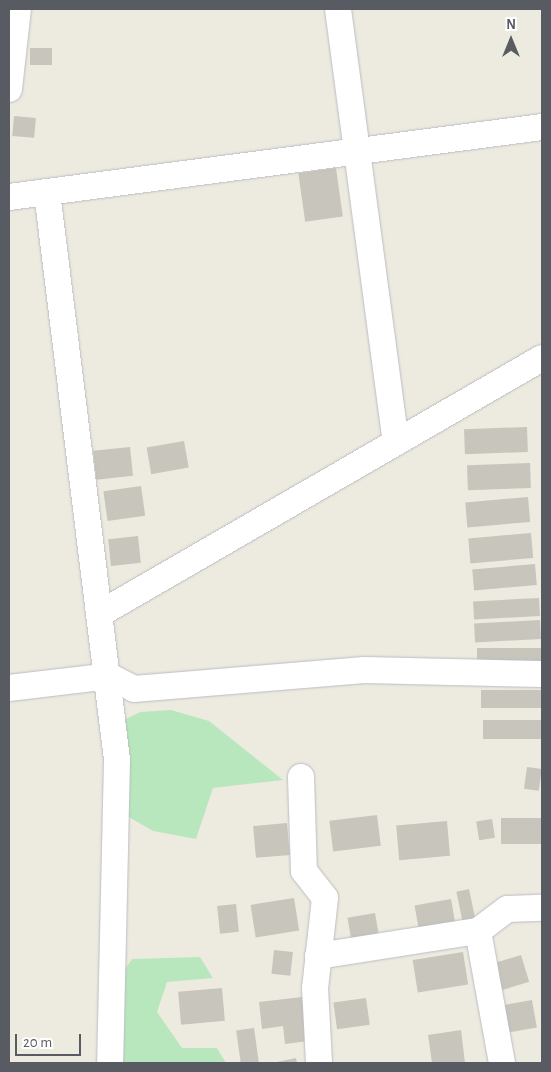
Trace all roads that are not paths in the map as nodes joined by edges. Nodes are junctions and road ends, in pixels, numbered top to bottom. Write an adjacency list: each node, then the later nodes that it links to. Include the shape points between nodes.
1 (18, 9): 3 (street)
2 (338, 9): 5 (street)
3 (9, 88)
4 (542, 127): 5 (street)
5 (356, 152): 6 (street); 9 (street)
6 (47, 192): 7 (street); 10 (street)
7 (9, 197)
8 (542, 358): 9 (street)
9 (396, 442): 10 (street)
10 (101, 613): 12 (street)
11 (542, 674): 12 (street, via 364,670 134,689)
12 (109, 676): 13 (street); 18 (street, via 117,760)
13 (9, 688)
14 (301, 777): 17 (street, via 304,871 325,898)
15 (542, 908): 16 (street, via 507,909)
16 (478, 931): 17 (street); 20 (street)
17 (318, 956): 19 (street, via 315,988)
18 (110, 1063)
19 (319, 1063)
20 (502, 1063)

